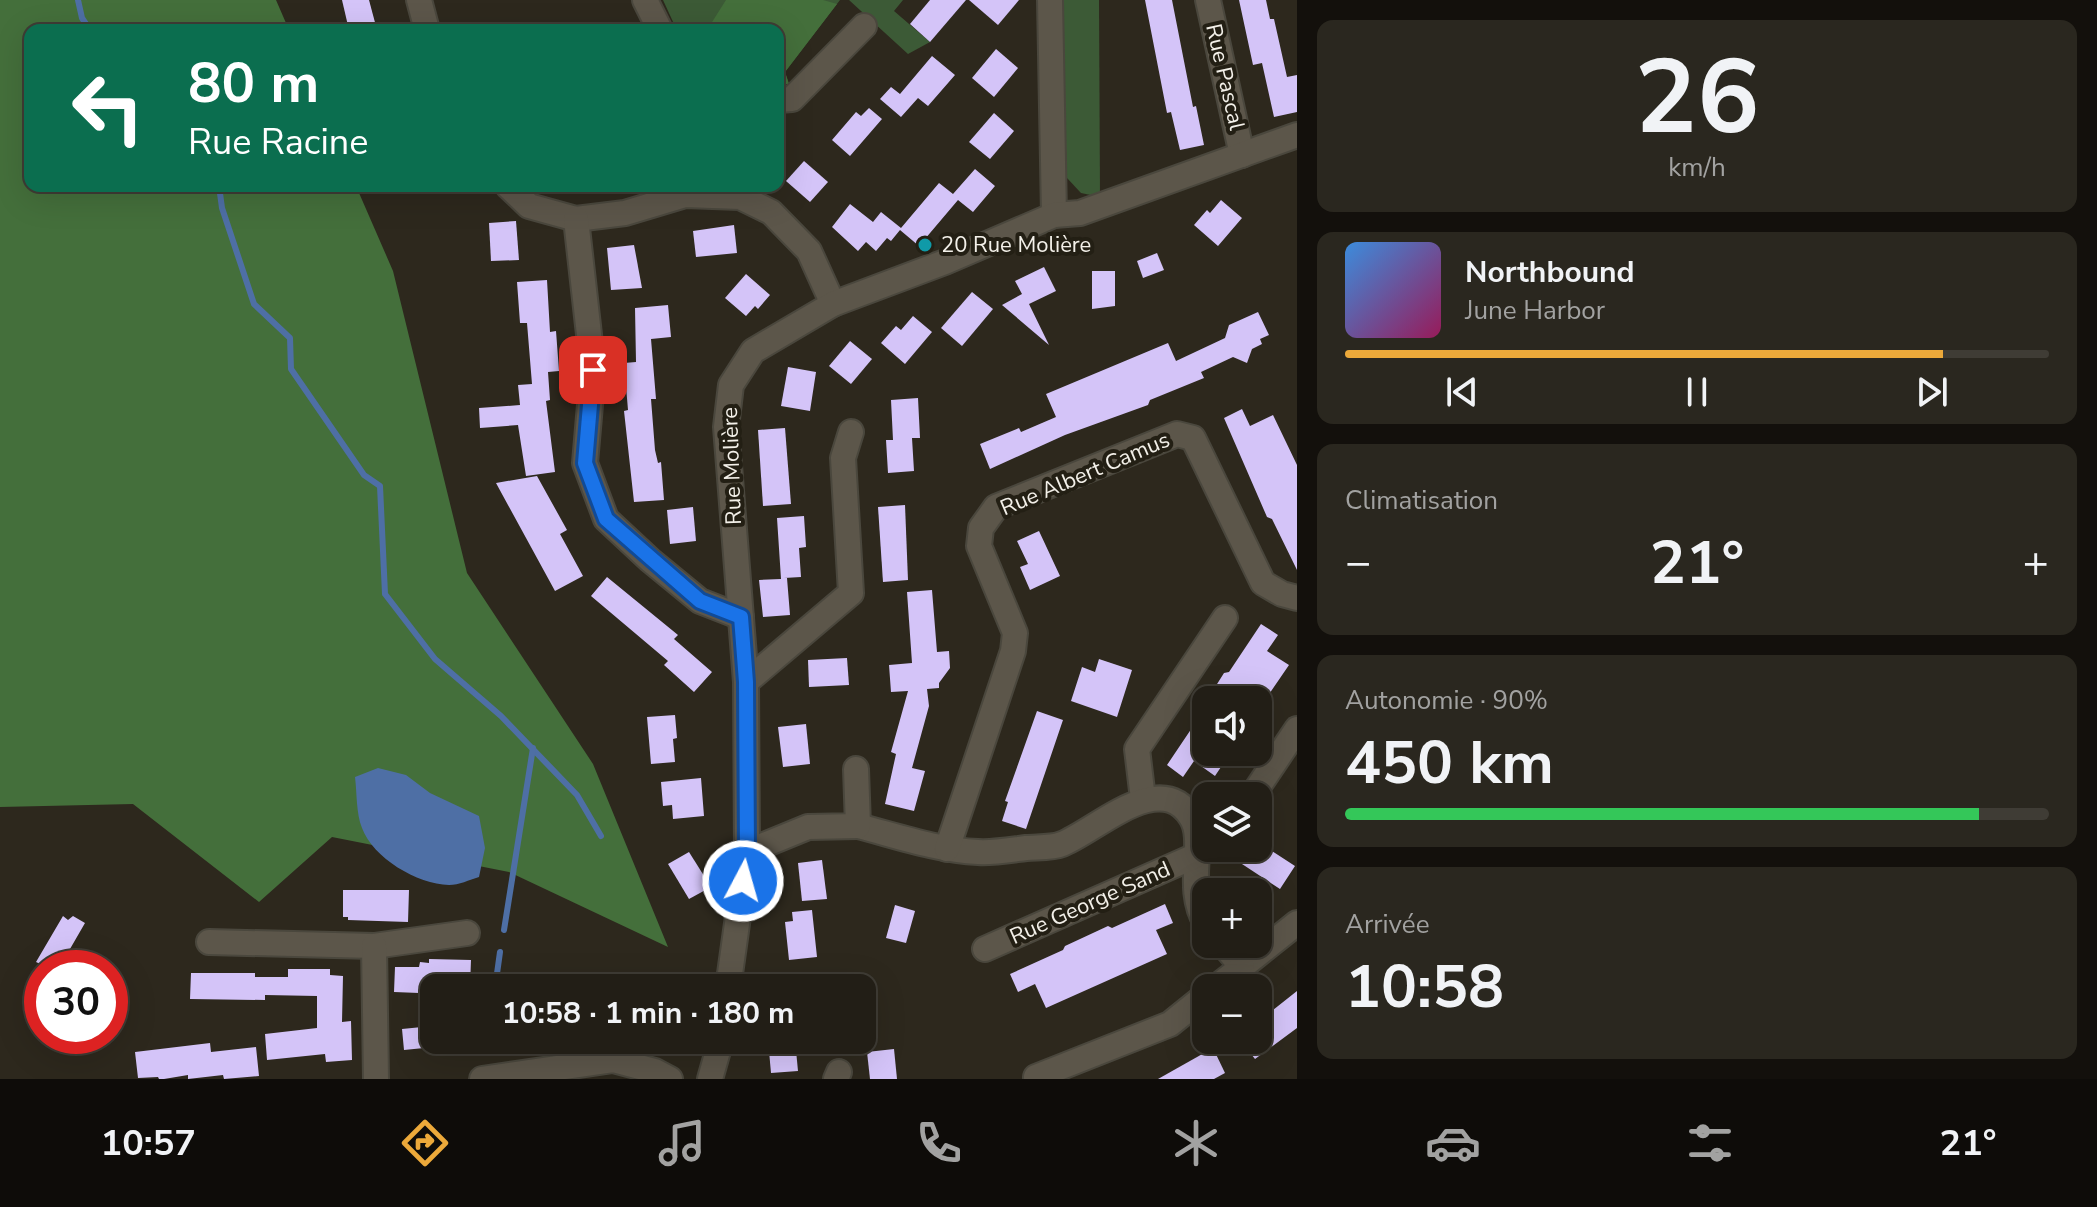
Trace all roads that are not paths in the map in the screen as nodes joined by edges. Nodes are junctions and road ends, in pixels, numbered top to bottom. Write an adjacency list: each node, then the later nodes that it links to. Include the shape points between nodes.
1 (419, 0): 5 (street)
2 (645, 0): 6 (street)
3 (1050, 0): 14 (street)
4 (1208, 0): 10 (street, Rue Pascal)
5 (425, 24)
6 (657, 24)
7 (864, 26): 8 (street, via 792,99)
8 (784, 100)
9 (1297, 135): 10 (street, Rue Molière)
10 (1242, 155): 14 (street, Rue Molière, via 1080,213)
11 (514, 192): 15 (street, via 529,206)
12 (727, 192): 15 (street, via 685,195 625,213)
13 (742, 192): 16 (street, via 809,251)
14 (1054, 215): 16 (street, Rue Molière)
15 (576, 219): 19 (street, via 593,370 585,463 606,519 700,601)
16 (833, 304): 19 (street, Rue Molière, via 753,351 731,385 726,427)
17 (851, 432): 21 (street, via 843,458 851,593)
18 (1297, 598): 28 (street, Rue Albert Camus, via 1263,583 1193,438 1177,434 996,507 981,528 979,546 1015,633 1013,651)
19 (741, 617): 21 (street, Rue Molière)
20 (1225, 618): 25 (street, via 1137,749)
21 (746, 682): 29 (street, Rue Molière)
22 (1297, 729): 24 (street)
23 (856, 769): 27 (street)
24 (1261, 782)
25 (1143, 799): 26 (street, Rue George Sand, via 1177,803); 28 (street, via 1060,845 980,852)
26 (1192, 816)
27 (858, 826): 28 (street); 29 (street, via 808,827)
28 (947, 849)
29 (747, 852): 38 (street, Rue Molière)
30 (1192, 857): 35 (street, Rue George Sand)
31 (1297, 923): 37 (street)
32 (467, 933): 34 (street)
33 (209, 942): 34 (street)
34 (374, 946): 43 (street)
35 (985, 949)
36 (1235, 958): 37 (street)
37 (1242, 967): 39 (street)
38 (730, 974)
39 (1233, 974)
40 (1192, 1006): 42 (street, via 1170,1024)
41 (717, 1054): 46 (street)
42 (1036, 1077)
43 (376, 1079)
44 (482, 1079): 45 (street, via 613,1060)
45 (670, 1079)
46 (710, 1079)

